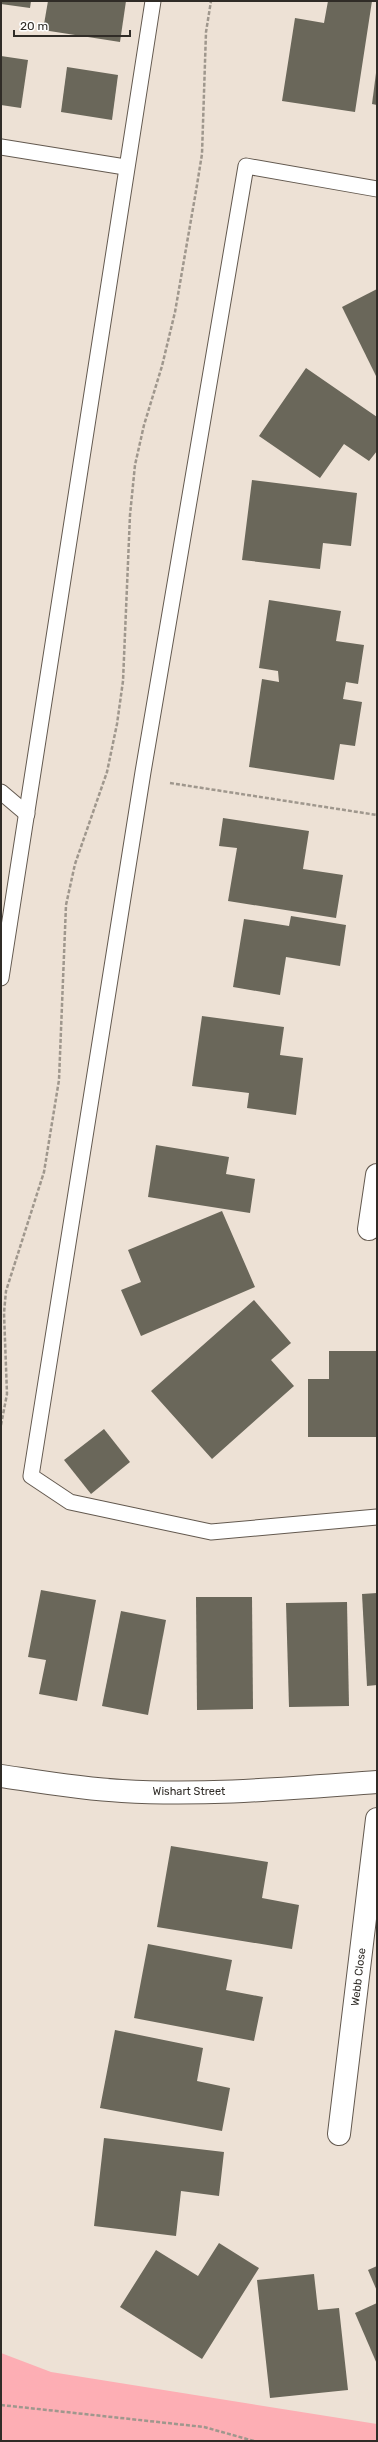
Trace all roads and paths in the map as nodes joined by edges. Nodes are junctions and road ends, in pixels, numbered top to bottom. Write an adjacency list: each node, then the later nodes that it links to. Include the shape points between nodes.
1 (153, 1): 4 (lane)
2 (211, 1): 6 (path, via 206,32 202,154 196,191 175,312 135,465 130,515 123,681)
3 (1, 147): 4 (lane)
4 (125, 167): 9 (lane)
5 (377, 189): 7 (lane, via 246,166)
6 (107, 772): 7 (path); 14 (path, via 75,864 66,906 59,1080 44,1172 6,1291 6,1394)
7 (142, 778): 10 (path); 15 (lane, via 31,1476 70,1502 211,1532)
8 (1, 792): 9 (lane)
9 (27, 814): 11 (lane)
10 (377, 815)
11 (1, 978)
12 (377, 1175): 13 (street)
13 (369, 1229)
14 (1, 1425)
15 (377, 1517)
16 (1, 1776): 17 (street, Wishart Street, via 121,1791 176,1792 247,1791)
17 (377, 1782)
18 (377, 1819): 19 (street, Webb Close)
19 (339, 2134)
20 (1, 2405): 21 (path, via 204,2427)
21 (254, 2441)

